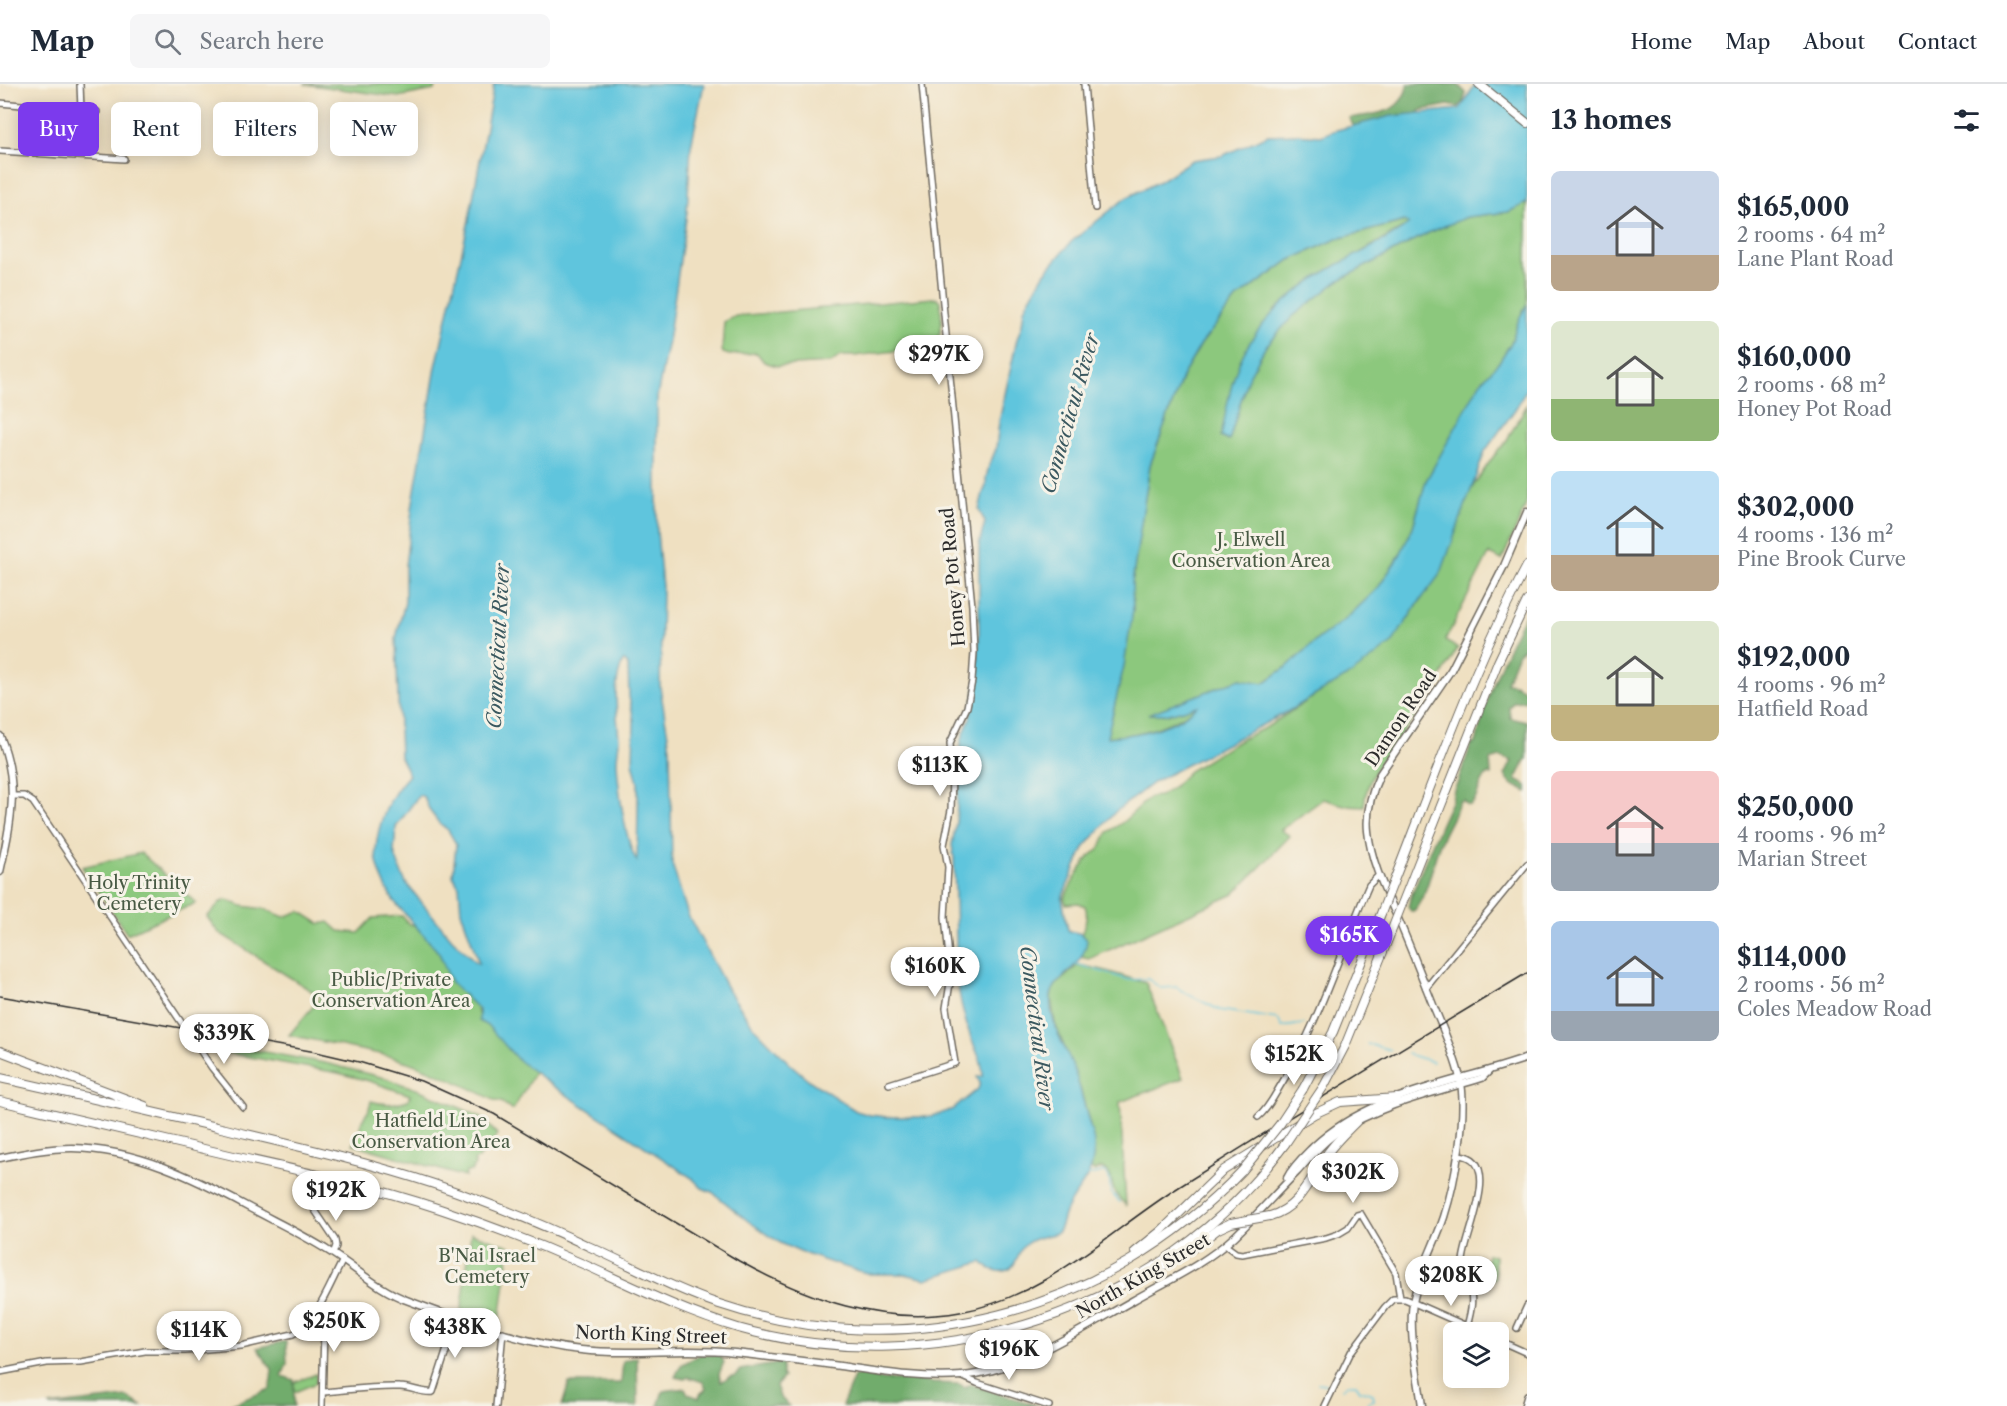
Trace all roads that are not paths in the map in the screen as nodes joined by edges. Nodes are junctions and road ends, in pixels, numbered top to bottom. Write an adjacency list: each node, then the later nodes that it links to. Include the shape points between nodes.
1 (80, 84): 5 (street)
2 (922, 84): 25 (street, Honey Pot Road, via 974,652 969,701 950,743 951,810 944,845 951,977 946,1008 955,1063)
3 (1084, 84): 11 (street)
4 (1479, 84): 8 (highway)
5 (81, 102)
6 (0, 103): 7 (street)
7 (18, 105)
8 (1527, 123)
9 (0, 151): 10 (street)
10 (124, 159)
11 (1095, 208)
12 (1527, 512): 19 (main road, Damon Road, via 1449,675 1377,778 1368,828)
13 (1527, 566): 41 (highway, bridge, via 1478,667 1334,1032 1280,1124 1242,1171 1195,1216 1094,1281)
14 (1527, 601): 39 (highway, bridge, via 1498,662 1345,1046 1324,1086 1253,1184 1212,1223)
15 (0, 736): 16 (main road, via 9,761)
16 (13, 796): 18 (main road); 28 (street, via 28,797 33,802 212,1068)
17 (1527, 864): 20 (street)
18 (0, 872)
19 (1379, 875): 20 (main road, Damon Road); 29 (street, via 1369,885 1301,1050)
20 (1426, 988): 24 (main road, Damon Road)
21 (0, 1051): 30 (highway)
22 (1527, 1058): 24 (main road, via 1490,1071 1482,1078)
23 (0, 1078): 30 (highway)
24 (1461, 1081): 26 (main road, North King Street); 31 (main road, North King Street); 32 (main road, Damon Road)
25 (889, 1084)
26 (1397, 1098): 34 (main road, North King Street, via 1332,1131 1303,1157); 41 (highway, via 1340,1102 1314,1114 1224,1170 1126,1259)
27 (0, 1101): 39 (highway, via 414,1201 538,1245 698,1315 795,1341 882,1347 968,1339 1051,1317)
28 (243, 1107)
29 (1258, 1117)
30 (192, 1122): 41 (highway, via 342,1157 446,1189 555,1231 694,1295 776,1320 842,1329 907,1329 975,1321)
31 (1356, 1122): 34 (main road, North King Street, via 1325,1142); 39 (highway, bridge, via 1327,1154 1296,1202 1282,1212 1231,1223 1163,1266)
32 (1458, 1155): 42 (main road, Damon Road, via 1444,1217); 47 (street, via 1471,1159 1480,1175 1479,1198 1462,1263 1472,1301)
33 (0, 1158): 37 (main road, North King Street, via 70,1148 147,1161 189,1176)
34 (1285, 1182): 36 (main road, North King Street)
35 (304, 1194): 37 (street, via 334,1240)
36 (1225, 1245): 40 (street, via 1236,1253 1246,1254 1338,1234 1361,1214 1396,1273); 53 (main road, North King Street, via 1035,1354 985,1372)
37 (333, 1254): 38 (main road, North King Street)
38 (343, 1260): 44 (street); 45 (main road, North King Street, via 392,1294)
39 (1117, 1288)
40 (1400, 1298): 42 (street); 59 (street, via 1387,1304 1358,1341)
41 (1040, 1302)
42 (1413, 1303): 46 (street); 60 (main road, Damon Road)
43 (1527, 1305): 48 (street)
44 (312, 1317): 52 (street, via 293,1334 241,1346 146,1351); 54 (street, via 324,1330)
45 (457, 1318): 49 (main road, North King Street); 54 (street, via 433,1392 386,1386)
46 (1458, 1322)
47 (1468, 1322)
48 (1517, 1328)
49 (503, 1332): 53 (main road, North King Street, via 585,1351 710,1350 896,1374); 57 (street)
50 (1509, 1345): 51 (street)
51 (1527, 1353)
52 (0, 1372)
53 (961, 1376): 58 (street)
54 (323, 1392): 56 (street)
55 (1527, 1396): 61 (street)
56 (322, 1406)
57 (496, 1406)
58 (1049, 1406)
59 (1325, 1406)
60 (1422, 1406)
61 (1524, 1406)

